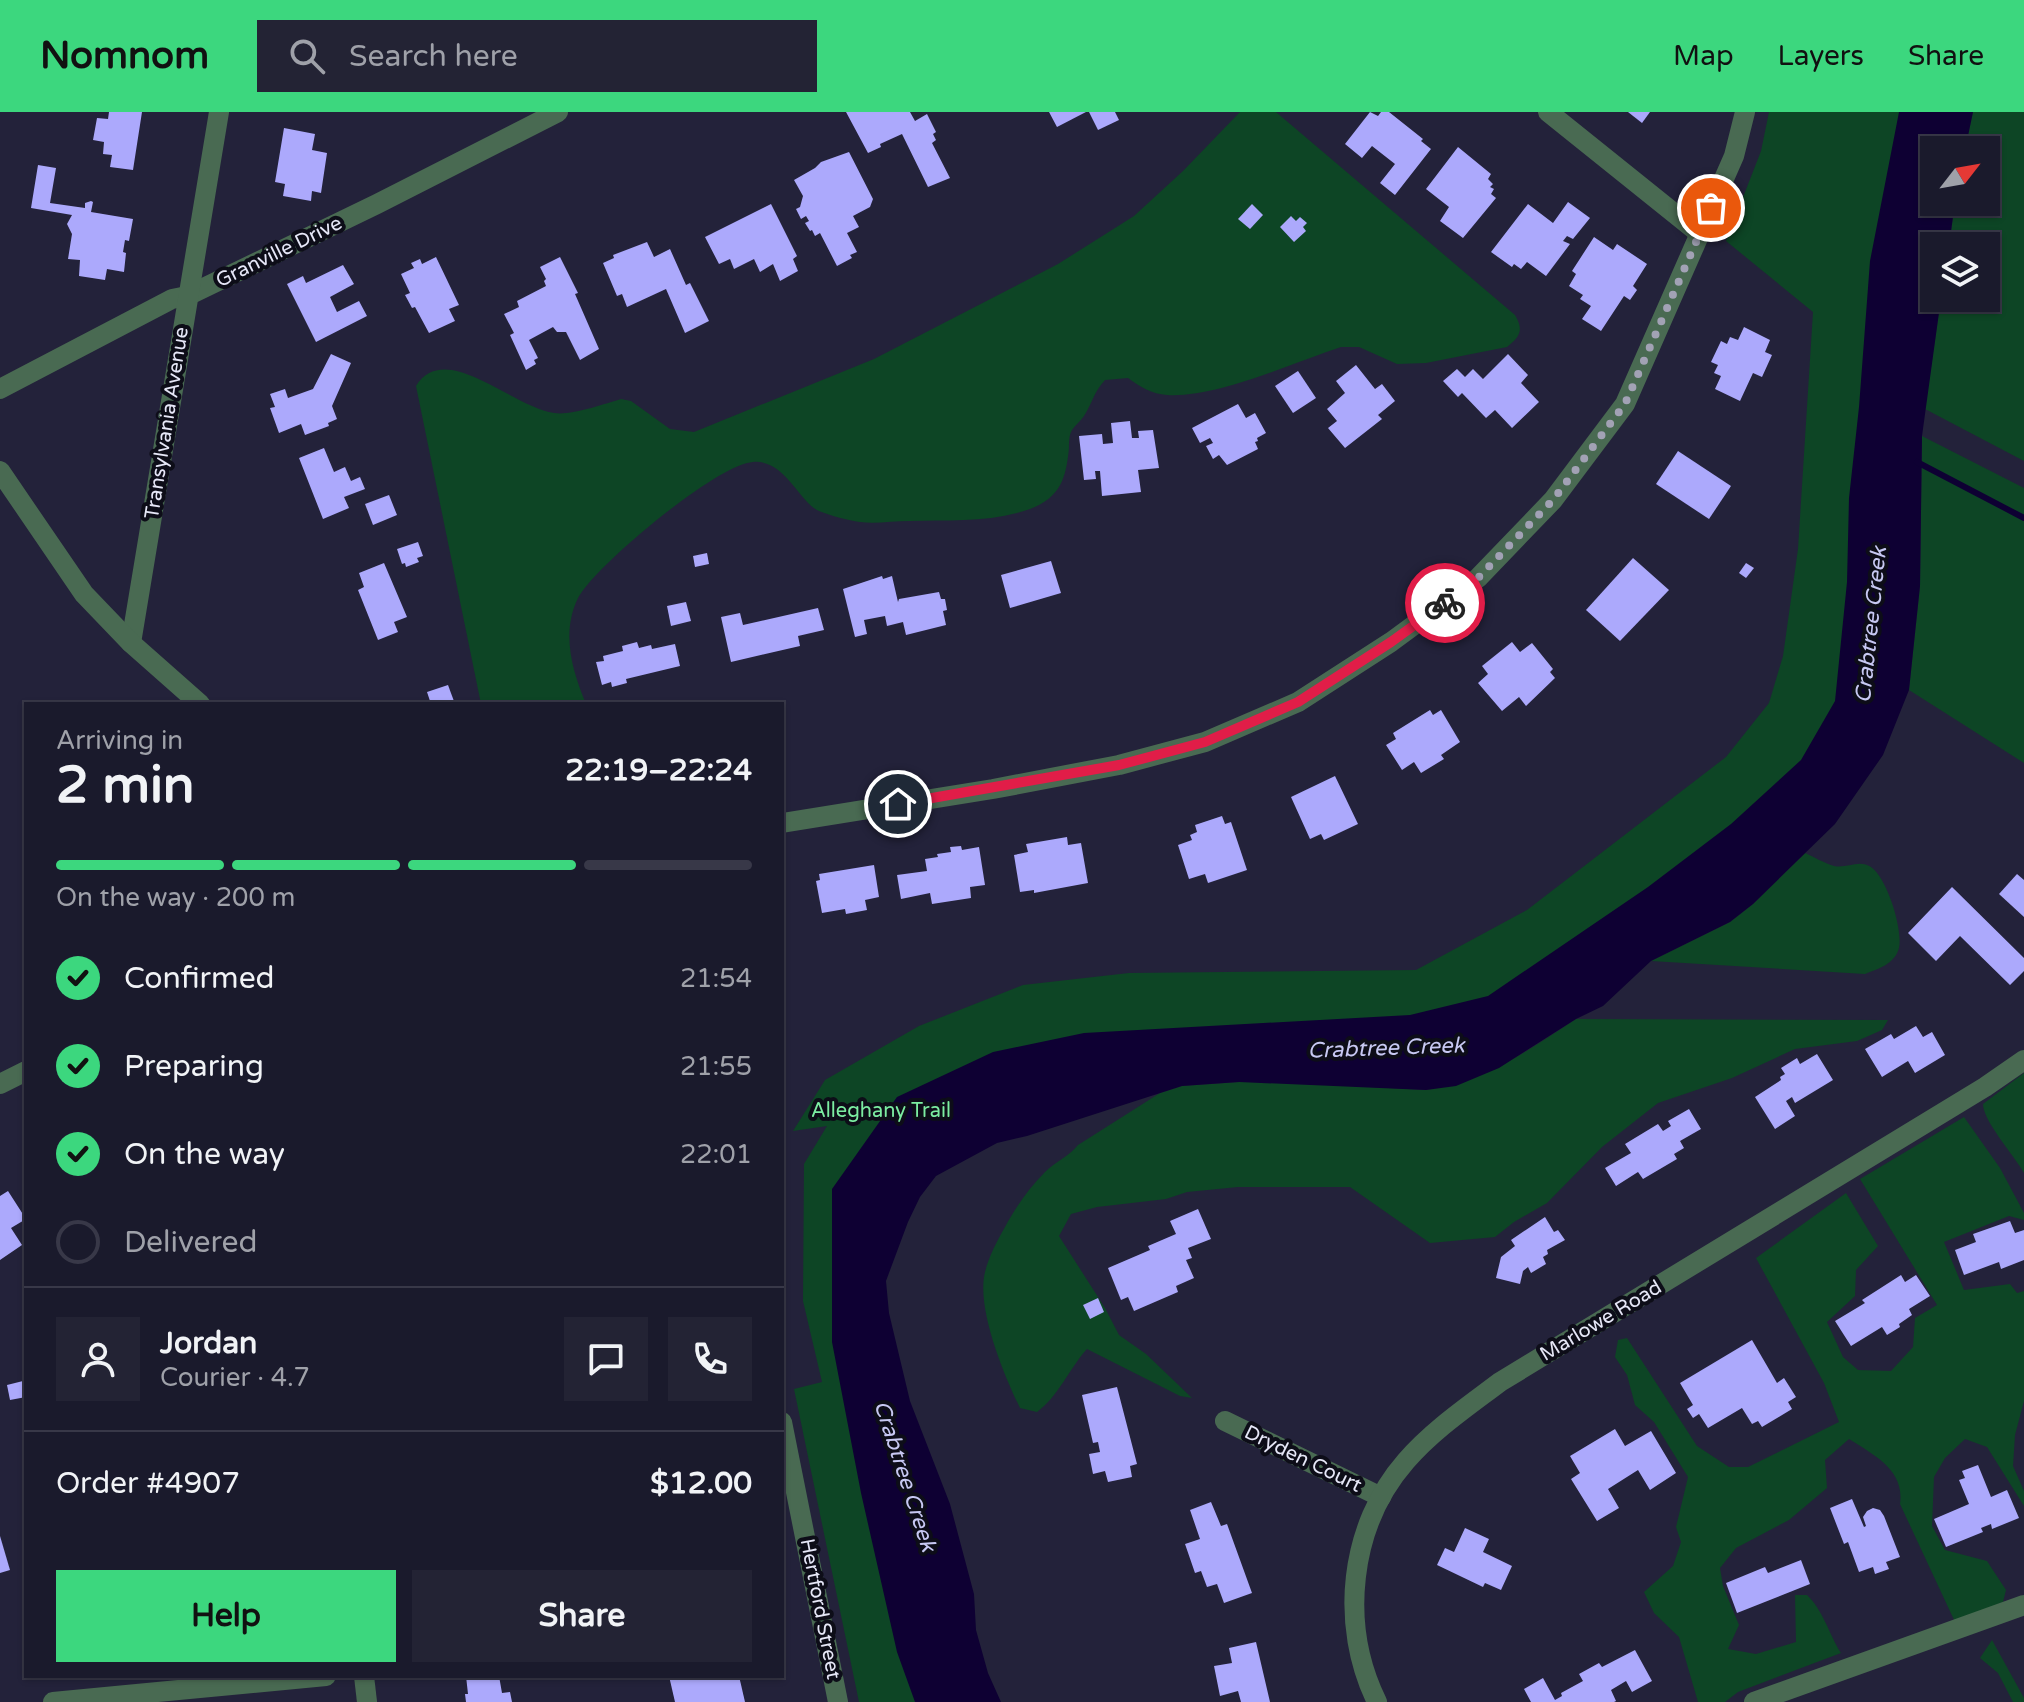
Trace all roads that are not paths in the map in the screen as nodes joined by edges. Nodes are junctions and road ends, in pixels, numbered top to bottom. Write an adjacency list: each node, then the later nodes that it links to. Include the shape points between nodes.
1 (219, 112): 6 (street, Transylvania Avenue)
2 (558, 112): 6 (street, Granville Drive)
3 (1548, 112): 5 (street)
4 (1745, 112): 5 (street, via 1734,156)
5 (1700, 234): 11 (street, via 1625,404 1553,500 1478,578 1298,702 1205,742 1119,765)
6 (187, 296): 7 (street, Granville Drive); 9 (street, Transylvania Avenue)
7 (0, 389)
8 (0, 471): 9 (street, via 84,594)
9 (131, 643): 10 (street)
10 (198, 702)
11 (784, 823)
12 (2024, 1060): 17 (street, Marlowe Road, via 1500,1382 1437,1430 1405,1462)
13 (24, 1072): 14 (street)
14 (0, 1084)
15 (1225, 1421): 17 (street, Dryden Court)
16 (784, 1432): 23 (street, Hertford Street)
17 (1381, 1497): 24 (street, Marlowe Road, via 1358,1556 1352,1606 1360,1654)
18 (2024, 1605): 25 (street)
19 (305, 1678): 21 (street)
20 (364, 1678): 22 (street)
21 (53, 1702)
22 (367, 1702)
23 (838, 1702)
24 (1377, 1702)
25 (1754, 1702)

